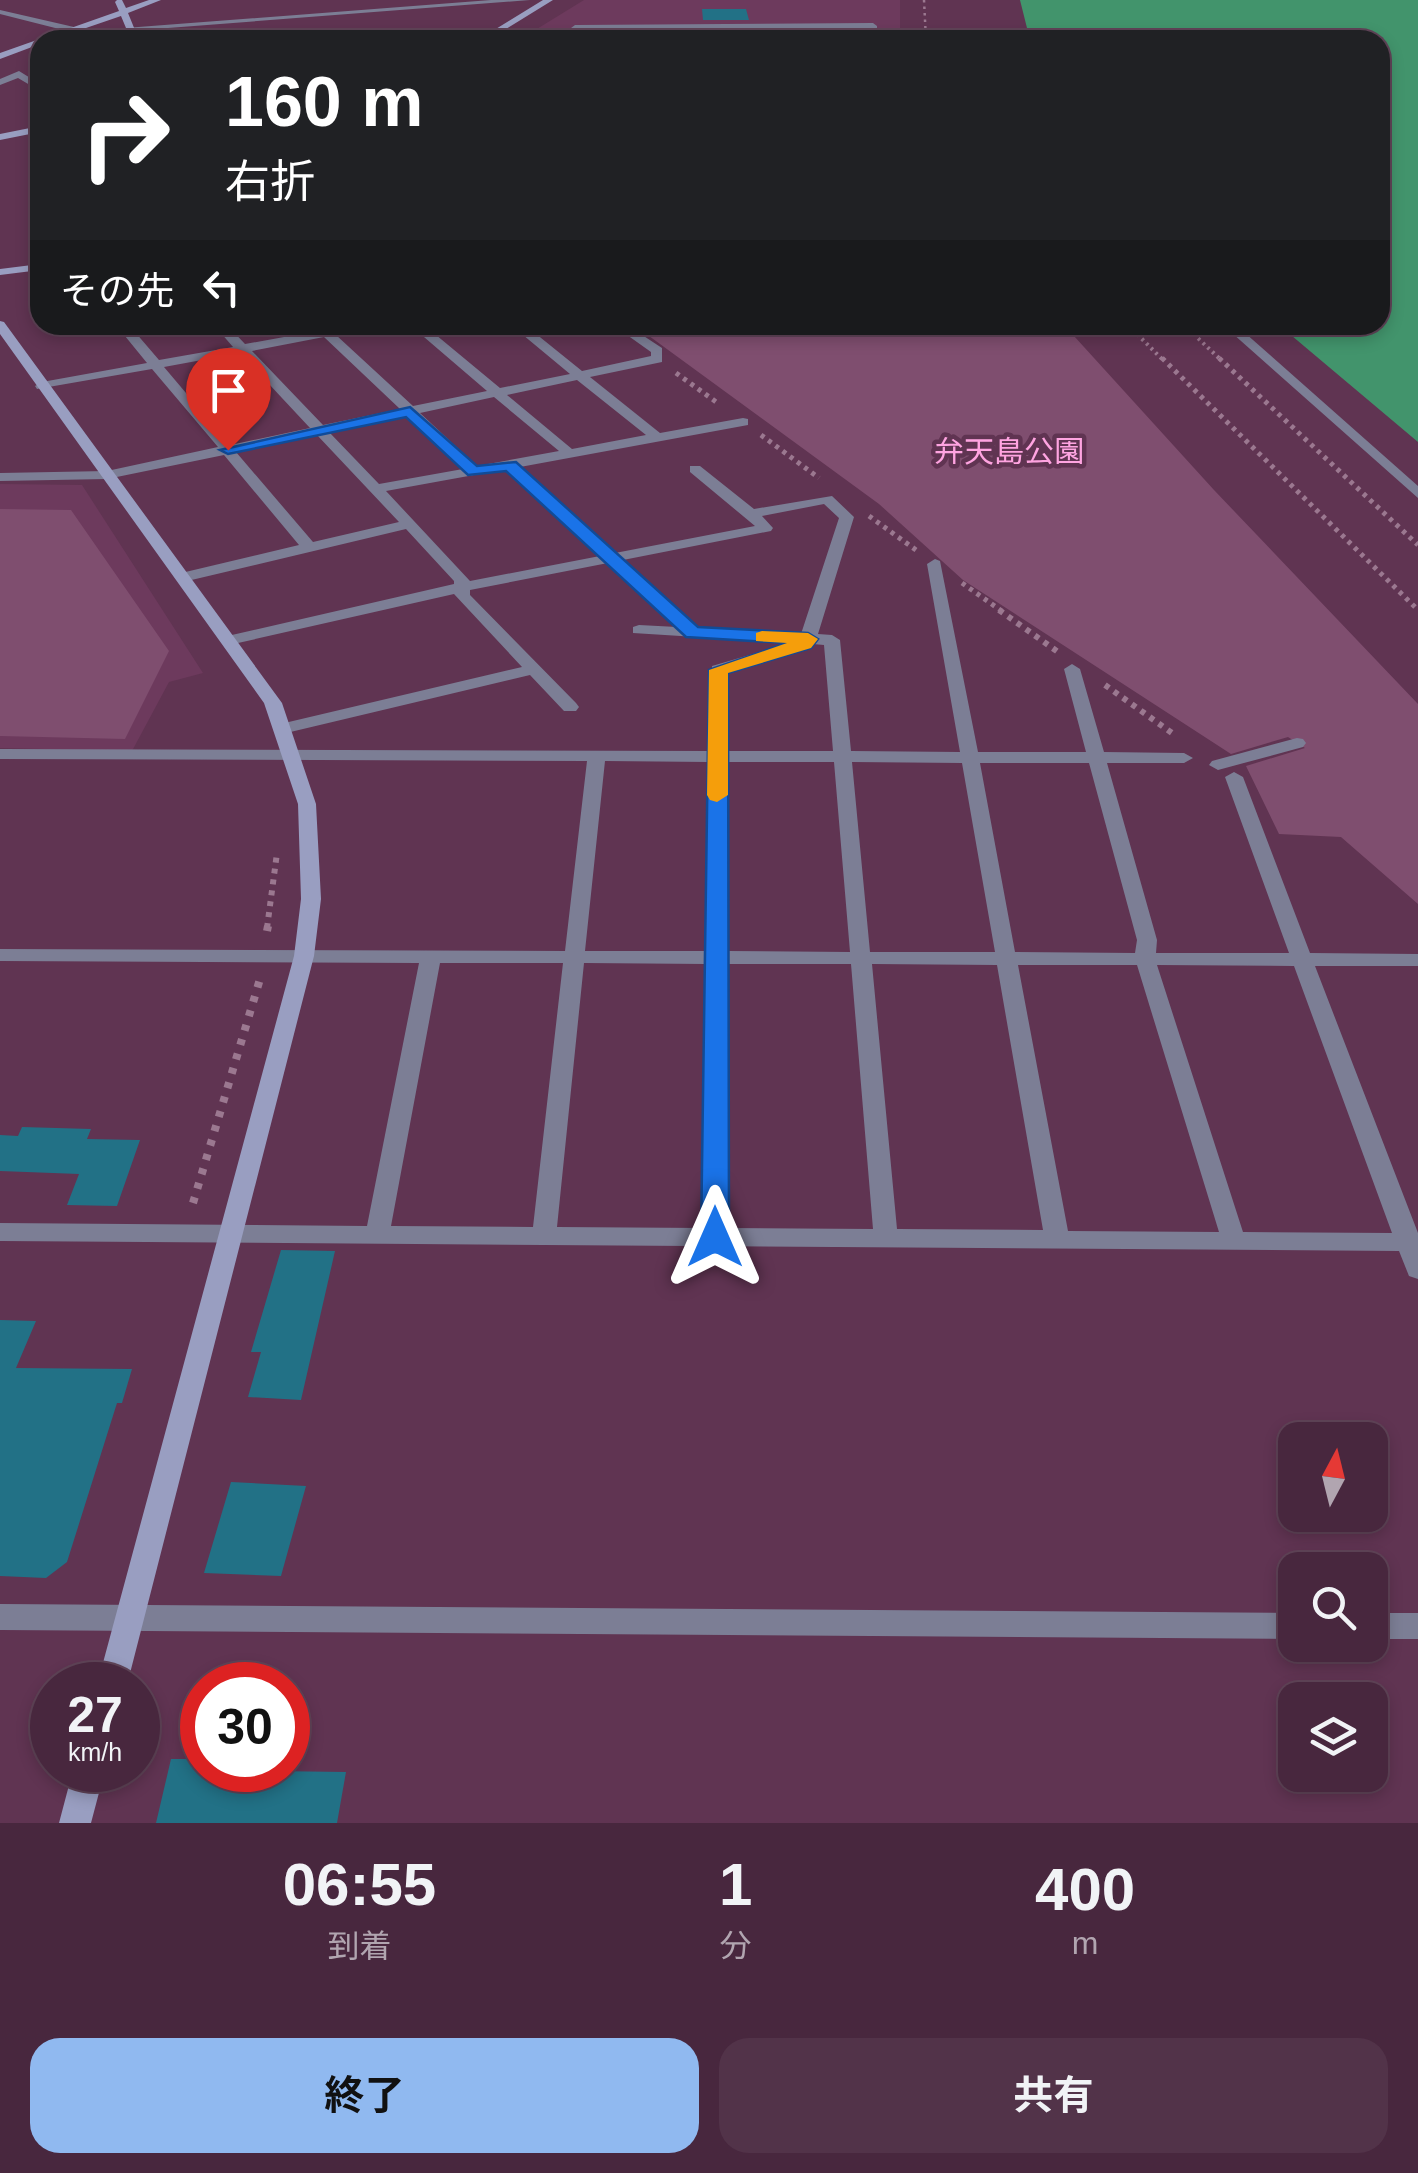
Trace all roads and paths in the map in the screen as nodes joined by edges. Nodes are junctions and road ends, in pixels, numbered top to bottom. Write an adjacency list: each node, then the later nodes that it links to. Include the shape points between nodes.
1 (118, 0): 7 (street)
2 (157, 0): 7 (street)
3 (526, 0): 8 (street)
4 (548, 0): 10 (street)
5 (924, 0): 13 (path)
6 (0, 12): 9 (street)
7 (123, 12): 8 (street); 9 (street)
8 (129, 28)
9 (71, 29)
10 (498, 30)
11 (575, 30): 12 (street)
12 (873, 30)
13 (926, 30)
14 (30, 44): 15 (street)
15 (0, 56)
16 (30, 81): 17 (street, via 19,74)
17 (0, 82)
18 (30, 130): 19 (street)
19 (2, 134)
20 (30, 268): 21 (street)
21 (0, 272)
22 (0, 325): 36 (street)
23 (130, 335): 34 (street)
24 (229, 335): 33 (street)
25 (298, 335): 33 (street)
26 (328, 335): 38 (street)
27 (428, 335): 37 (street)
28 (530, 335): 35 (street)
29 (634, 335): 35 (street, via 658,350 657,360)
30 (1138, 335): 59 (path)
31 (1195, 335): 53 (path)
32 (1240, 335): 50 (street)
33 (242, 349): 34 (street); 40 (street)
34 (156, 365): 36 (street); 42 (street)
35 (581, 375): 37 (street); 41 (street)
36 (42, 386): 47 (street)
37 (497, 393): 38 (street); 43 (street)
38 (410, 411): 40 (street); 46 (street)
39 (743, 422): 41 (street)
40 (320, 430): 42 (street); 49 (street)
41 (658, 438): 43 (street)
42 (228, 450): 47 (street); 54 (street)
43 (570, 454): 44 (street)
44 (510, 465): 46 (street); 55 (street)
45 (695, 468): 51 (street)
46 (474, 472): 49 (street)
47 (106, 474): 48 (street); 57 (street)
48 (0, 477)
49 (376, 489): 52 (street)
50 (1418, 494)
51 (751, 514): 55 (street, via 766,528); 62 (street, via 828,499 847,517)
52 (409, 524): 54 (street); 58 (street)
53 (1418, 545)
54 (310, 548): 57 (street)
55 (611, 558): 58 (street); 61 (street)
56 (934, 564): 76 (street)
57 (184, 578): 63 (street)
58 (462, 586): 63 (street); 64 (street, via 462,596)
59 (1418, 610)
60 (639, 630): 61 (street)
61 (693, 633): 62 (street)
62 (808, 639): 72 (street, via 718,670); 74 (street, via 832,640)
63 (229, 640): 67 (street, via 274,703)
64 (534, 669): 66 (street); 67 (street)
65 (1072, 669): 75 (street)
66 (570, 707)
67 (282, 730): 70 (street)
68 (1297, 743): 87 (street, via 1226,771)
69 (2, 756): 70 (street)
70 (292, 756): 71 (street); 80 (street, via 312,846)
71 (596, 758): 72 (street); 82 (street)
72 (718, 758): 74 (street); 83 (street)
73 (1184, 758): 75 (street)
74 (842, 759): 76 (street); 84 (street)
75 (1099, 759): 76 (street); 86 (street, via 1147,940)
76 (970, 760): 85 (street)
77 (278, 840): 78 (path)
78 (268, 931)
79 (0, 955): 80 (street)
80 (304, 956): 81 (street); 92 (street)
81 (431, 956): 82 (street); 93 (street)
82 (574, 957): 83 (street); 94 (street)
83 (716, 957): 84 (street); 95 (street)
84 (860, 958): 85 (street); 96 (street)
85 (1006, 958): 86 (street); 97 (street)
86 (1145, 959): 87 (street); 98 (street)
87 (1302, 959): 88 (street); 99 (street)
88 (1418, 960)
89 (260, 979): 90 (path)
90 (193, 1203)
91 (0, 1232): 92 (street)
92 (231, 1234): 93 (street); 102 (street)
93 (377, 1234): 94 (street)
94 (544, 1236): 95 (street)
95 (715, 1237): 96 (street)
96 (886, 1238): 97 (street)
97 (1057, 1239): 98 (street)
98 (1234, 1240): 99 (street)
99 (1412, 1242): 100 (street)
100 (1418, 1270)
101 (0, 1617): 102 (street)
102 (130, 1618): 103 (street); 106 (street)
103 (1278, 1626)
104 (1388, 1626): 105 (street)
105 (1418, 1626)
106 (118, 1662)
107 (83, 1792): 108 (street)
108 (75, 1823)

